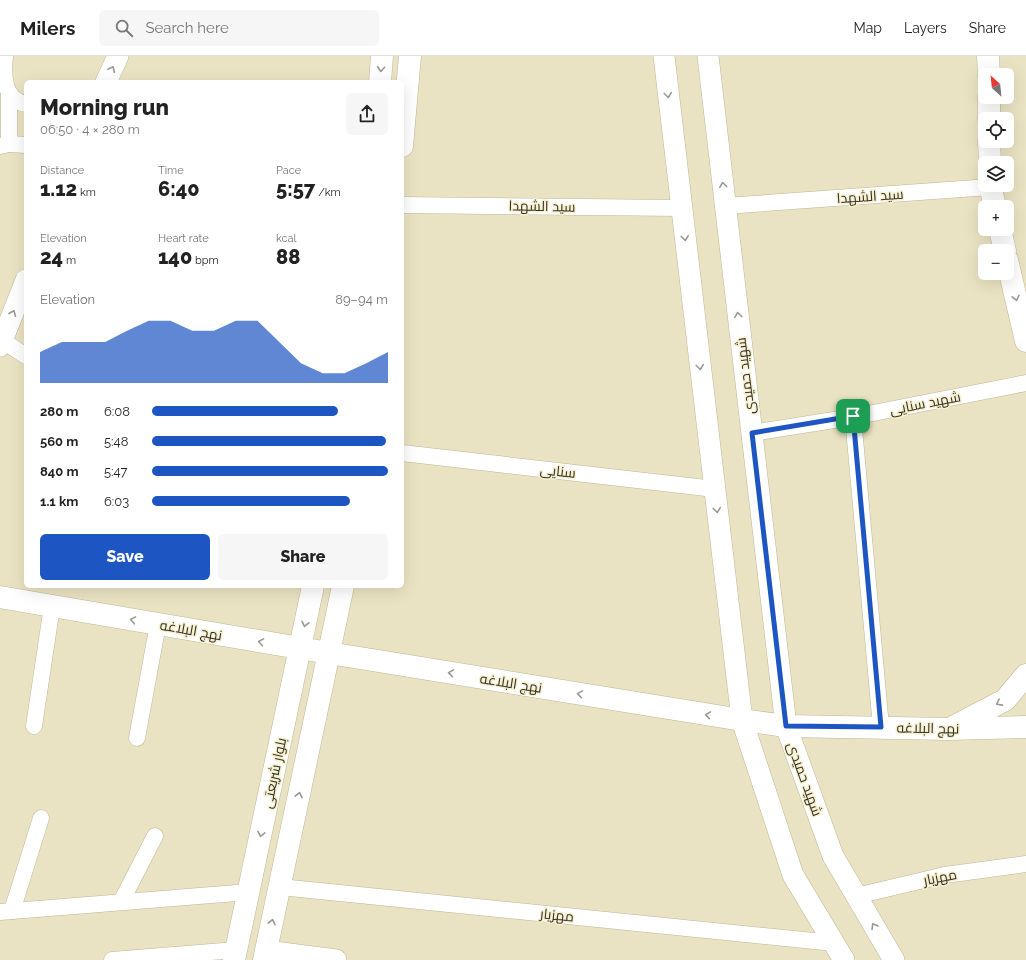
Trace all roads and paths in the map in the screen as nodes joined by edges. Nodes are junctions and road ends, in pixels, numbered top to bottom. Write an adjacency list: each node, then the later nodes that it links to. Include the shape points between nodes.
1 (5, 56): 11 (street, via 3,72)
2 (118, 56): 9 (street, one-way to 2)
3 (382, 56): 10 (main road, one-way to 10)
4 (410, 56): 13 (main road)
5 (664, 56): 19 (street, one-way to 19)
6 (708, 56): 18 (street, شهید حمیدی, one-way to 6)
7 (988, 56): 8 (main road)
8 (989, 68)
9 (107, 80)
10 (380, 80)
11 (9, 95): 12 (street); 14 (street)
12 (24, 104)
13 (404, 124)
14 (4, 145): 15 (street)
15 (24, 145)
16 (992, 193): 18 (street, سید الشهدا)
17 (404, 205): 19 (street, سید الشهدا)
18 (725, 206): 27 (street, شهید حمیدی, one-way to 18)
19 (681, 208): 29 (street, one-way to 29)
20 (1012, 280): 23 (main road, one-way to 23)
21 (24, 285): 22 (street, one-way to 21)
22 (1, 341): 24 (street)
23 (1026, 341)
24 (24, 355)
25 (1026, 383): 26 (street, شهید سنایی)
26 (853, 416): 27 (street, شهید سنایی); 41 (street)
27 (752, 433): 40 (street, شهید حمیدی)
28 (404, 454): 29 (street, سنایی)
29 (714, 489): 38 (street, one-way to 38)
30 (313, 588): 35 (main road, بلوار شریعتی, one-way to 35)
31 (343, 588): 36 (main road, بلوار شریعتی)
32 (0, 597): 33 (main road, نهج البلاغه)
33 (52, 606): 34 (main road, نهج البلاغه, one-way to 33); 39 (street)
34 (158, 624): 35 (main road, نهج البلاغه, one-way to 34); 44 (street)
35 (300, 648): 36 (main road, نهج البلاغه); 49 (main road, بلوار شریعتی, one-way to 49)
36 (329, 653): 38 (main road, نهج البلاغه, one-way to 36); 48 (main road, بلوار شریعتی, one-way to 36)
37 (1026, 675): 43 (main road, one-way to 43, via 1005,700)
38 (742, 720): 40 (main road, نهج البلاغه); 53 (street, via 793,875)
39 (34, 726)
40 (786, 726): 41 (main road, نهج البلاغه); 50 (street, شهید حمیدی, via 832,856)
41 (881, 727): 43 (main road, نهج البلاغه)
42 (1026, 728): 43 (main road, نهج البلاغه)
43 (948, 729)
44 (137, 738)
45 (41, 818): 52 (street)
46 (155, 836): 51 (street)
47 (1026, 864): 50 (street, مهزیار, via 945,875)
48 (280, 887): 53 (street, مهزیار); 55 (main road, بلوار شریعتی, one-way to 48)
49 (248, 892): 51 (street); 54 (main road, بلوار شریعتی)
50 (856, 896): 58 (street, شهید حمیدی, one-way to 50)
51 (121, 902): 52 (street)
52 (6, 911)
53 (839, 951)
54 (235, 955): 56 (street)
55 (265, 956): 57 (street)
56 (112, 960)
57 (336, 960)
58 (894, 960)

